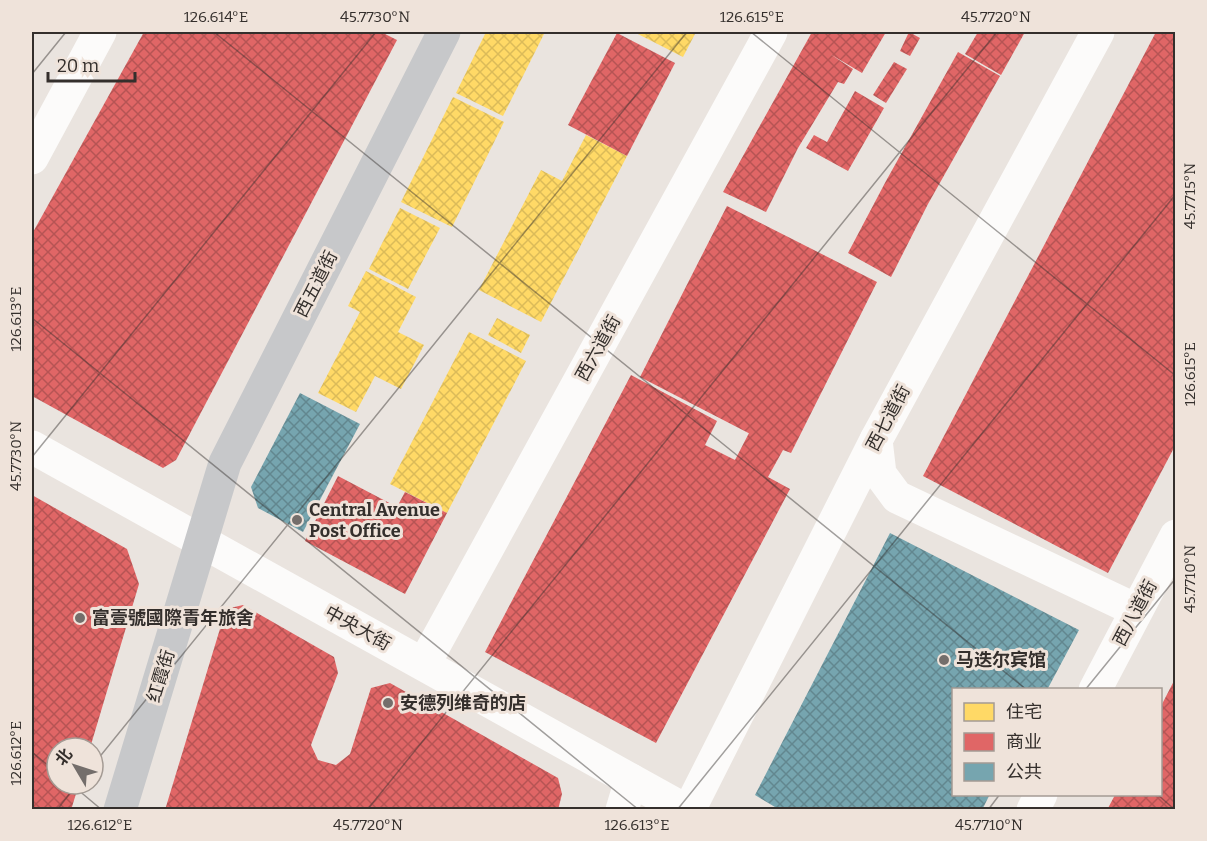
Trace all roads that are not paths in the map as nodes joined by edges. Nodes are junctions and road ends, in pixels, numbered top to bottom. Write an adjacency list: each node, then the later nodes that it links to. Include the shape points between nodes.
1 (100, 32): 5 (street)
2 (444, 32): 9 (main road, 西五道街, via 225,463)
3 (771, 32): 11 (street, 西六道街)
4 (1098, 32): 6 (street, 西七道街)
5 (32, 158)
6 (876, 440): 10 (street, via 880,474 897,497); 16 (street, 西七道街)
7 (32, 447): 9 (street, 中央大街)
8 (1176, 536): 10 (street, 西八道街)
9 (202, 542): 11 (street, 中央大街); 15 (main road, 红霞街)
10 (1136, 610): 12 (street, 西八道街)
11 (424, 664): 13 (street, 中央大街)
12 (1096, 688)
13 (627, 795): 16 (street, 中央大街)
14 (1040, 796): 17 (street)
15 (120, 810)
16 (687, 810)
17 (1033, 810)

